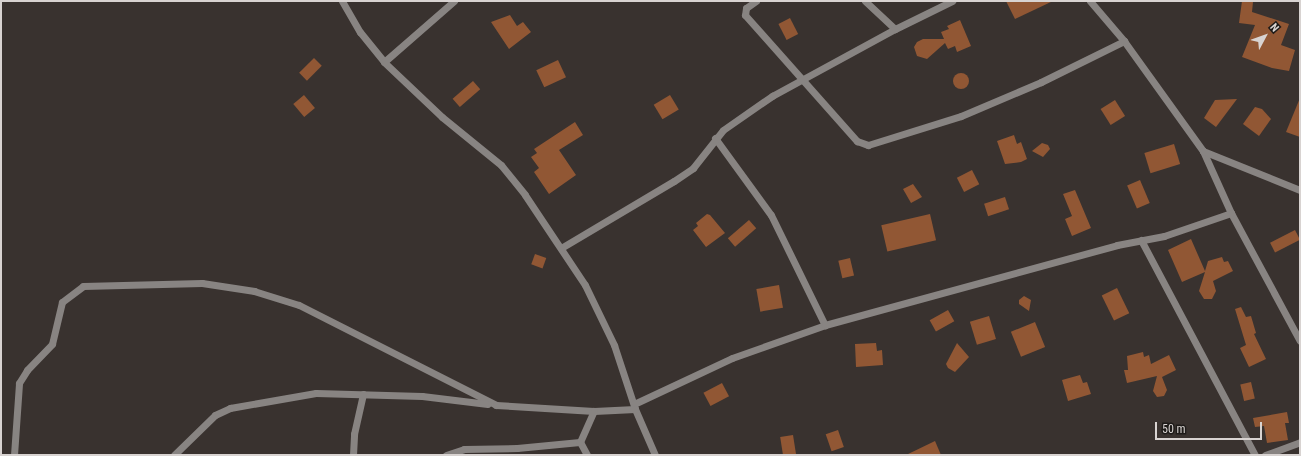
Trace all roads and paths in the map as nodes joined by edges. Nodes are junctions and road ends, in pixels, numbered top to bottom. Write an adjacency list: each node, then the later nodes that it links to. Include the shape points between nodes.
1 (342, 1): 9 (street, via 360,32)
2 (454, 1): 9 (street)
3 (756, 1): 10 (street, via 746,8 745,15)
4 (865, 1): 7 (street)
5 (952, 1): 7 (street)
6 (1090, 1): 8 (street)
7 (895, 28): 10 (street)
8 (1124, 41): 10 (street, via 1041,82 961,116 868,145 858,141); 12 (street)
9 (384, 62): 16 (street, via 442,117 501,165)
10 (800, 80): 11 (street, via 772,96)
11 (715, 138): 16 (street, via 693,168); 17 (street, via 772,215)
12 (1203, 151): 13 (street); 14 (street)
13 (1300, 190)
14 (1232, 212): 15 (street, via 1164,236); 18 (street)
15 (1141, 240): 17 (street, via 928,295); 31 (street)
16 (561, 248): 21 (street, via 585,285 614,345)
17 (825, 325): 21 (street, via 732,358)
18 (1300, 341)
19 (363, 394): 20 (street, via 422,396); 26 (street, via 316,393 230,408 215,415); 27 (street, via 354,434)
20 (496, 405): 22 (street); 25 (street, via 299,305 254,291 202,283 82,286 62,302 52,344 27,370 19,384)
21 (634, 407): 22 (street); 30 (street)
22 (594, 411): 23 (street)
23 (580, 442): 28 (street, via 517,448 464,449); 29 (street)
24 (1300, 442): 32 (street)
25 (14, 455)
26 (174, 455)
27 (353, 455)
28 (446, 455)
29 (587, 455)
30 (655, 455)
31 (1255, 455)
32 (1265, 455)

